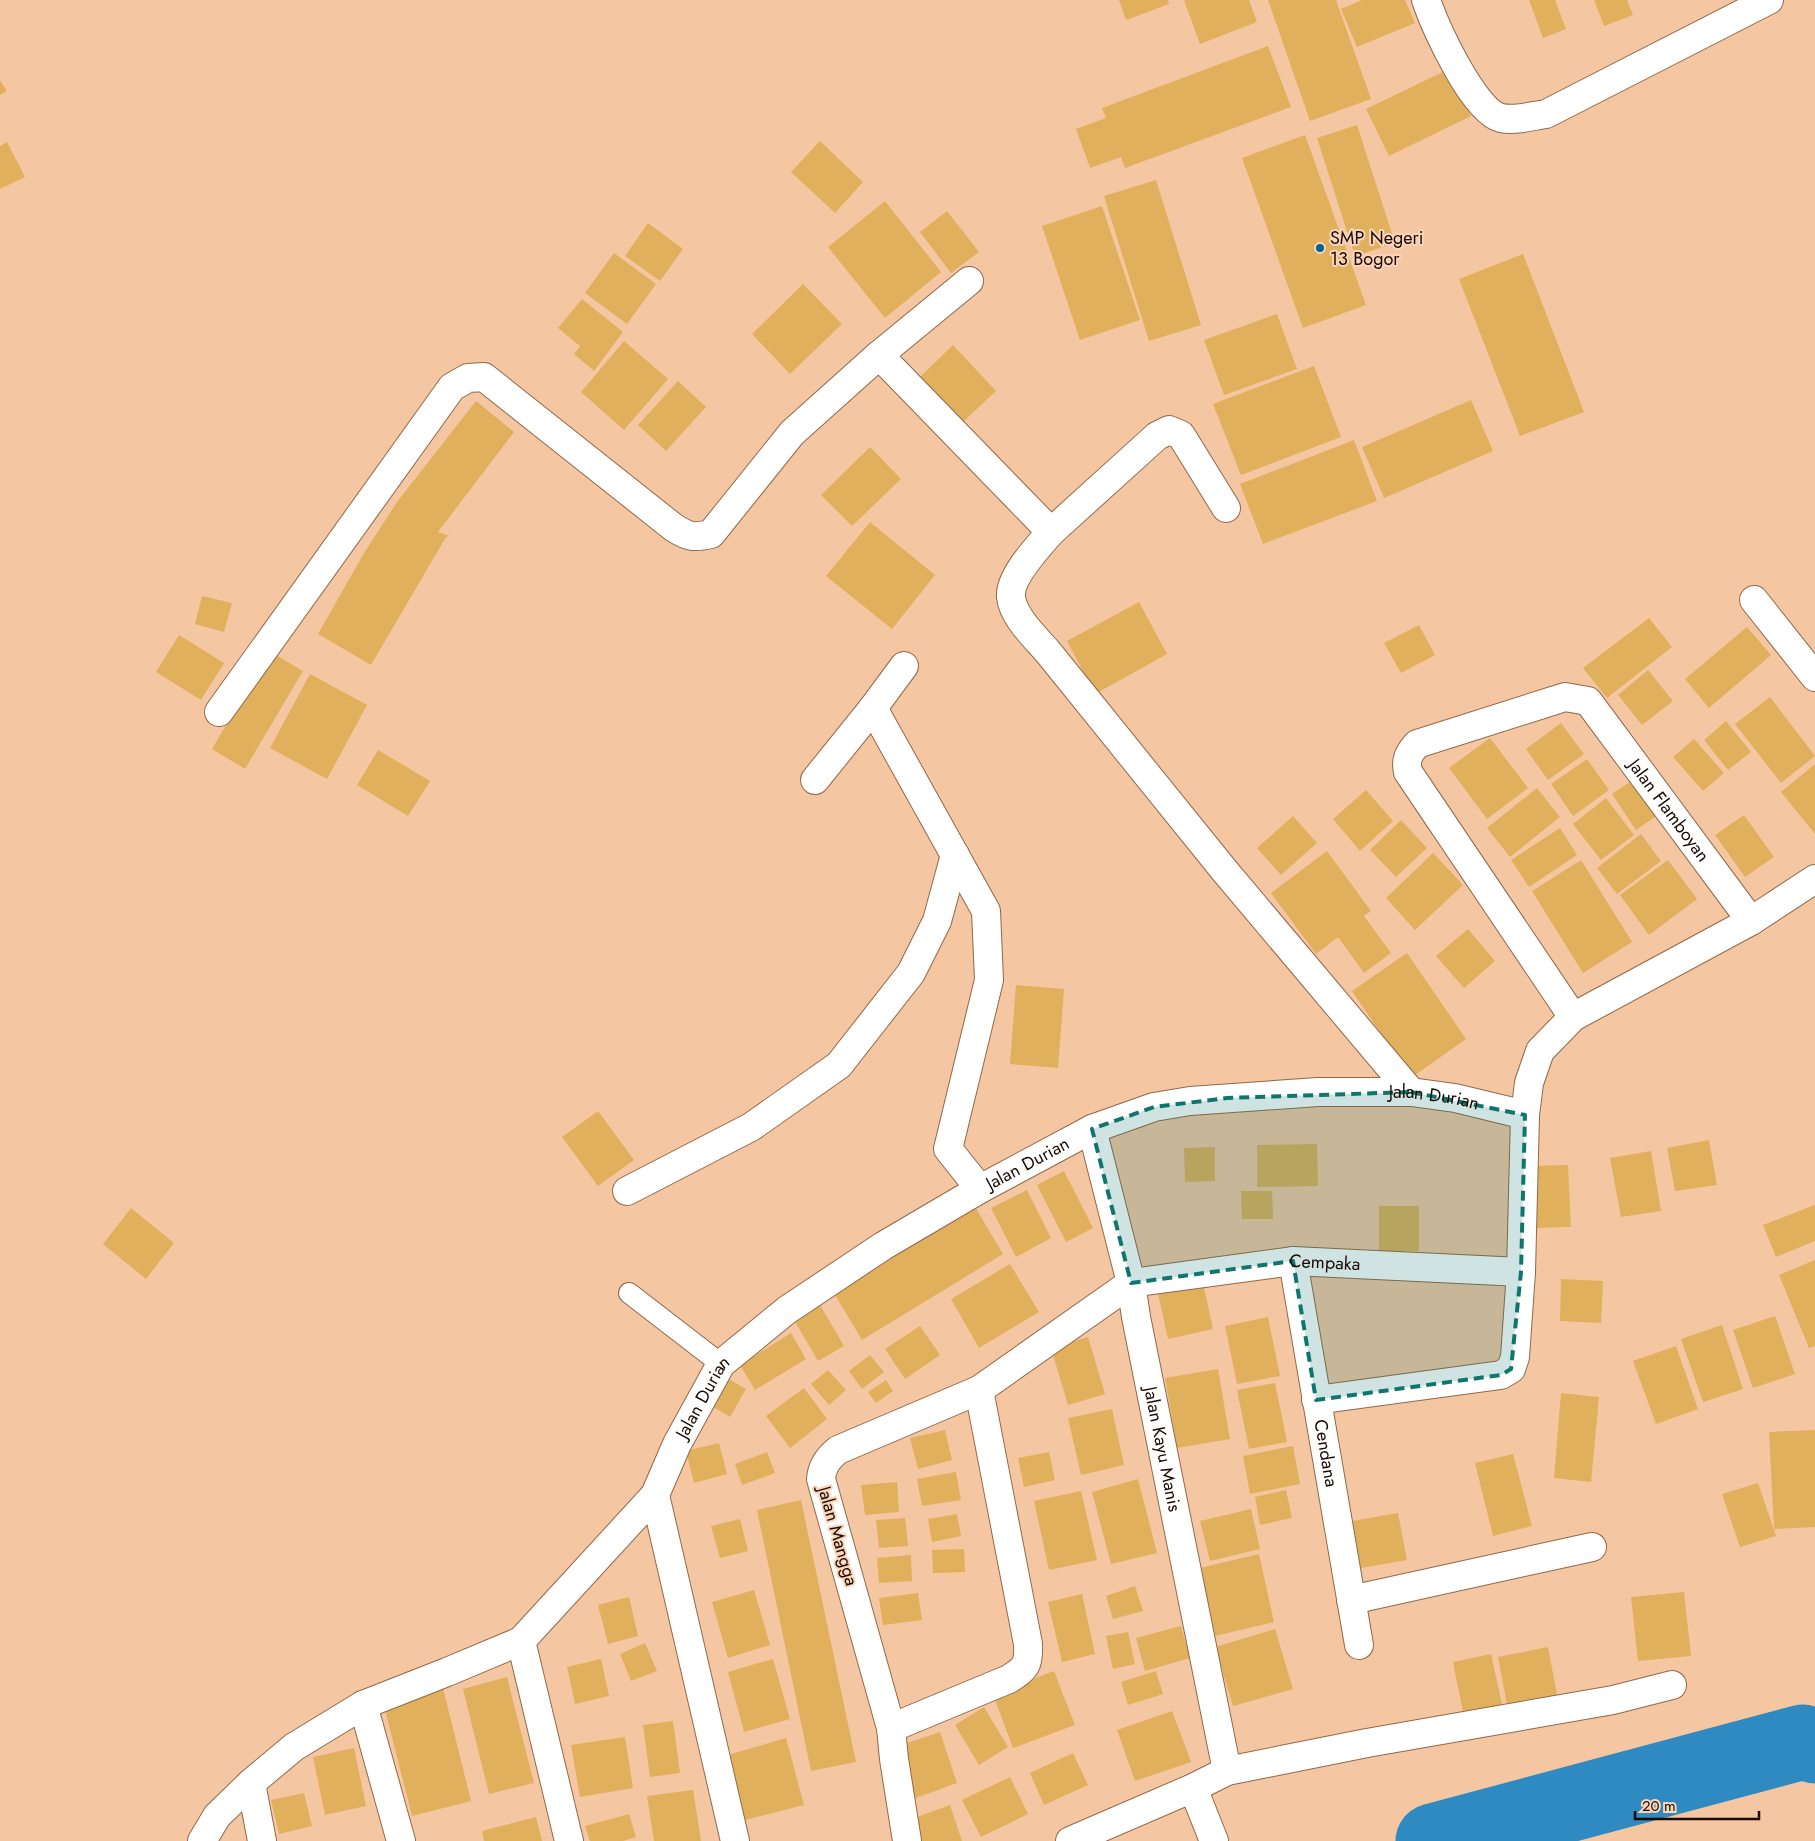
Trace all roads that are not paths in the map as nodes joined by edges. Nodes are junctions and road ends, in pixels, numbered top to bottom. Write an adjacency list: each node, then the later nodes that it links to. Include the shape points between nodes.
1 (1426, 0): 2 (street, via 1445,46 1484,107 1500,118 1516,118 1546,114)
2 (1769, 0)
3 (969, 281): 4 (street)
4 (879, 355): 6 (street); 11 (street, via 792,433 711,534 696,538 673,527 484,377 468,378 452,387)
5 (1226, 508): 6 (street, via 1181,435 1168,430 1157,436)
6 (1052, 532): 17 (street, via 1014,580 1011,597 1016,611 1224,870)
7 (1754, 600): 9 (street)
8 (904, 666): 10 (street)
9 (1815, 677)
10 (873, 708): 12 (street); 13 (street)
11 (219, 712)
12 (814, 780)
13 (955, 855): 20 (street, via 986,911 989,980 948,1148); 21 (street, via 937,921 911,973 839,1065 751,1127)
14 (1815, 879): 15 (street)
15 (1751, 920): 16 (street); 16 (street, Jalan Flamboyan, via 1588,701 1565,697 1417,744 1410,751 1406,764 1408,772)
16 (1574, 1017): 18 (street, via 1540,1051 1528,1083)
17 (1411, 1092): 18 (street, Jalan Durian, via 1455,1098); 19 (street, Jalan Durian, via 1318,1092 1190,1101 1154,1108)
18 (1525, 1115): 23 (street)
19 (1092, 1129): 20 (street, Jalan Durian); 24 (street, Jalan Kayu Manis)
20 (980, 1189): 26 (street, Jalan Durian, via 883,1246 786,1310)
21 (626, 1191)
22 (1293, 1261): 23 (street, Cempaka); 24 (street, Cempaka); 28 (street, Cendana)
23 (1521, 1272): 28 (street, via 1515,1357 1511,1369 1502,1375)
24 (1131, 1283): 27 (street, Jalan Mangga); 37 (street, Jalan Kayu Manis)
25 (629, 1293): 26 (lane)
26 (721, 1364): 29 (street, Jalan Durian, via 677,1444)
27 (979, 1390): 36 (street, via 1029,1658 1024,1670 1009,1679); 36 (street, Jalan Mangga, via 838,1450 830,1456 822,1471 821,1479)
28 (1316, 1400): 31 (street, Cendana)
29 (655, 1495): 32 (street, Jalan Durian); 44 (street)
30 (1592, 1547): 31 (street)
31 (1351, 1600): 33 (street, Cendana)
32 (521, 1641): 35 (street); 43 (street)
33 (1359, 1645)
34 (1672, 1685): 37 (street, via 1613,1700)
35 (363, 1705): 38 (street, via 294,1748); 42 (street)
36 (891, 1728): 45 (street, Jalan Mangga)
37 (1227, 1771): 39 (street)
38 (251, 1784): 40 (street, via 217,1816); 41 (street)
39 (1193, 1788): 46 (street); 47 (street)
40 (202, 1841)
41 (262, 1841)
42 (401, 1841)
43 (570, 1841)
44 (736, 1841)
45 (907, 1841)
46 (1070, 1841)
47 (1214, 1841)

